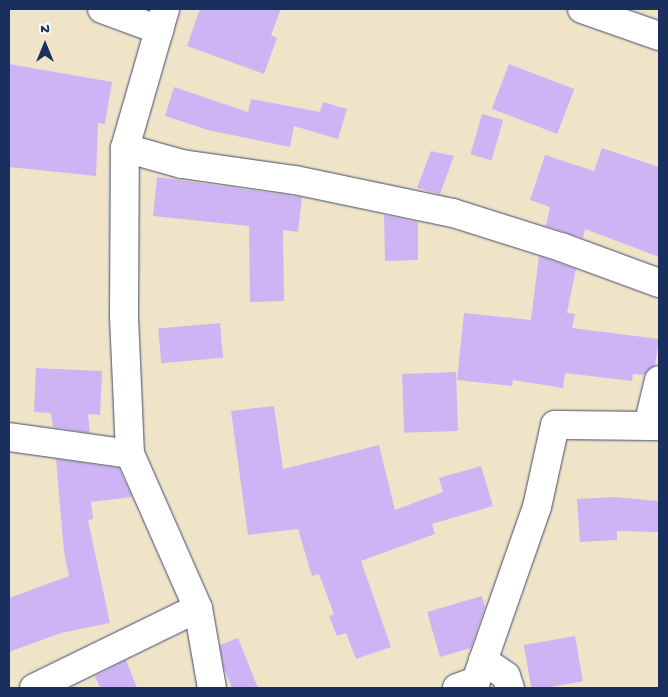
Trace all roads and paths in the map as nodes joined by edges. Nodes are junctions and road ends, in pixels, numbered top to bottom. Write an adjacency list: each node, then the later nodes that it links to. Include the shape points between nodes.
1 (102, 9): 3 (street)
2 (582, 9): 4 (street)
3 (162, 19): 5 (street)
4 (659, 36)
5 (125, 148): 6 (street, via 182,164 294,180 453,213 561,247); 10 (street, via 124,316)
6 (659, 283)
7 (659, 380): 8 (street)
8 (654, 426): 12 (street, via 555,425 537,507)
9 (9, 437): 10 (street)
10 (130, 454): 11 (street)
11 (198, 608): 13 (street); 14 (street)
12 (484, 660): 15 (street, via 476,681); 16 (street, via 506,676)
13 (34, 688)
14 (212, 688)
15 (457, 688)
16 (510, 688)

